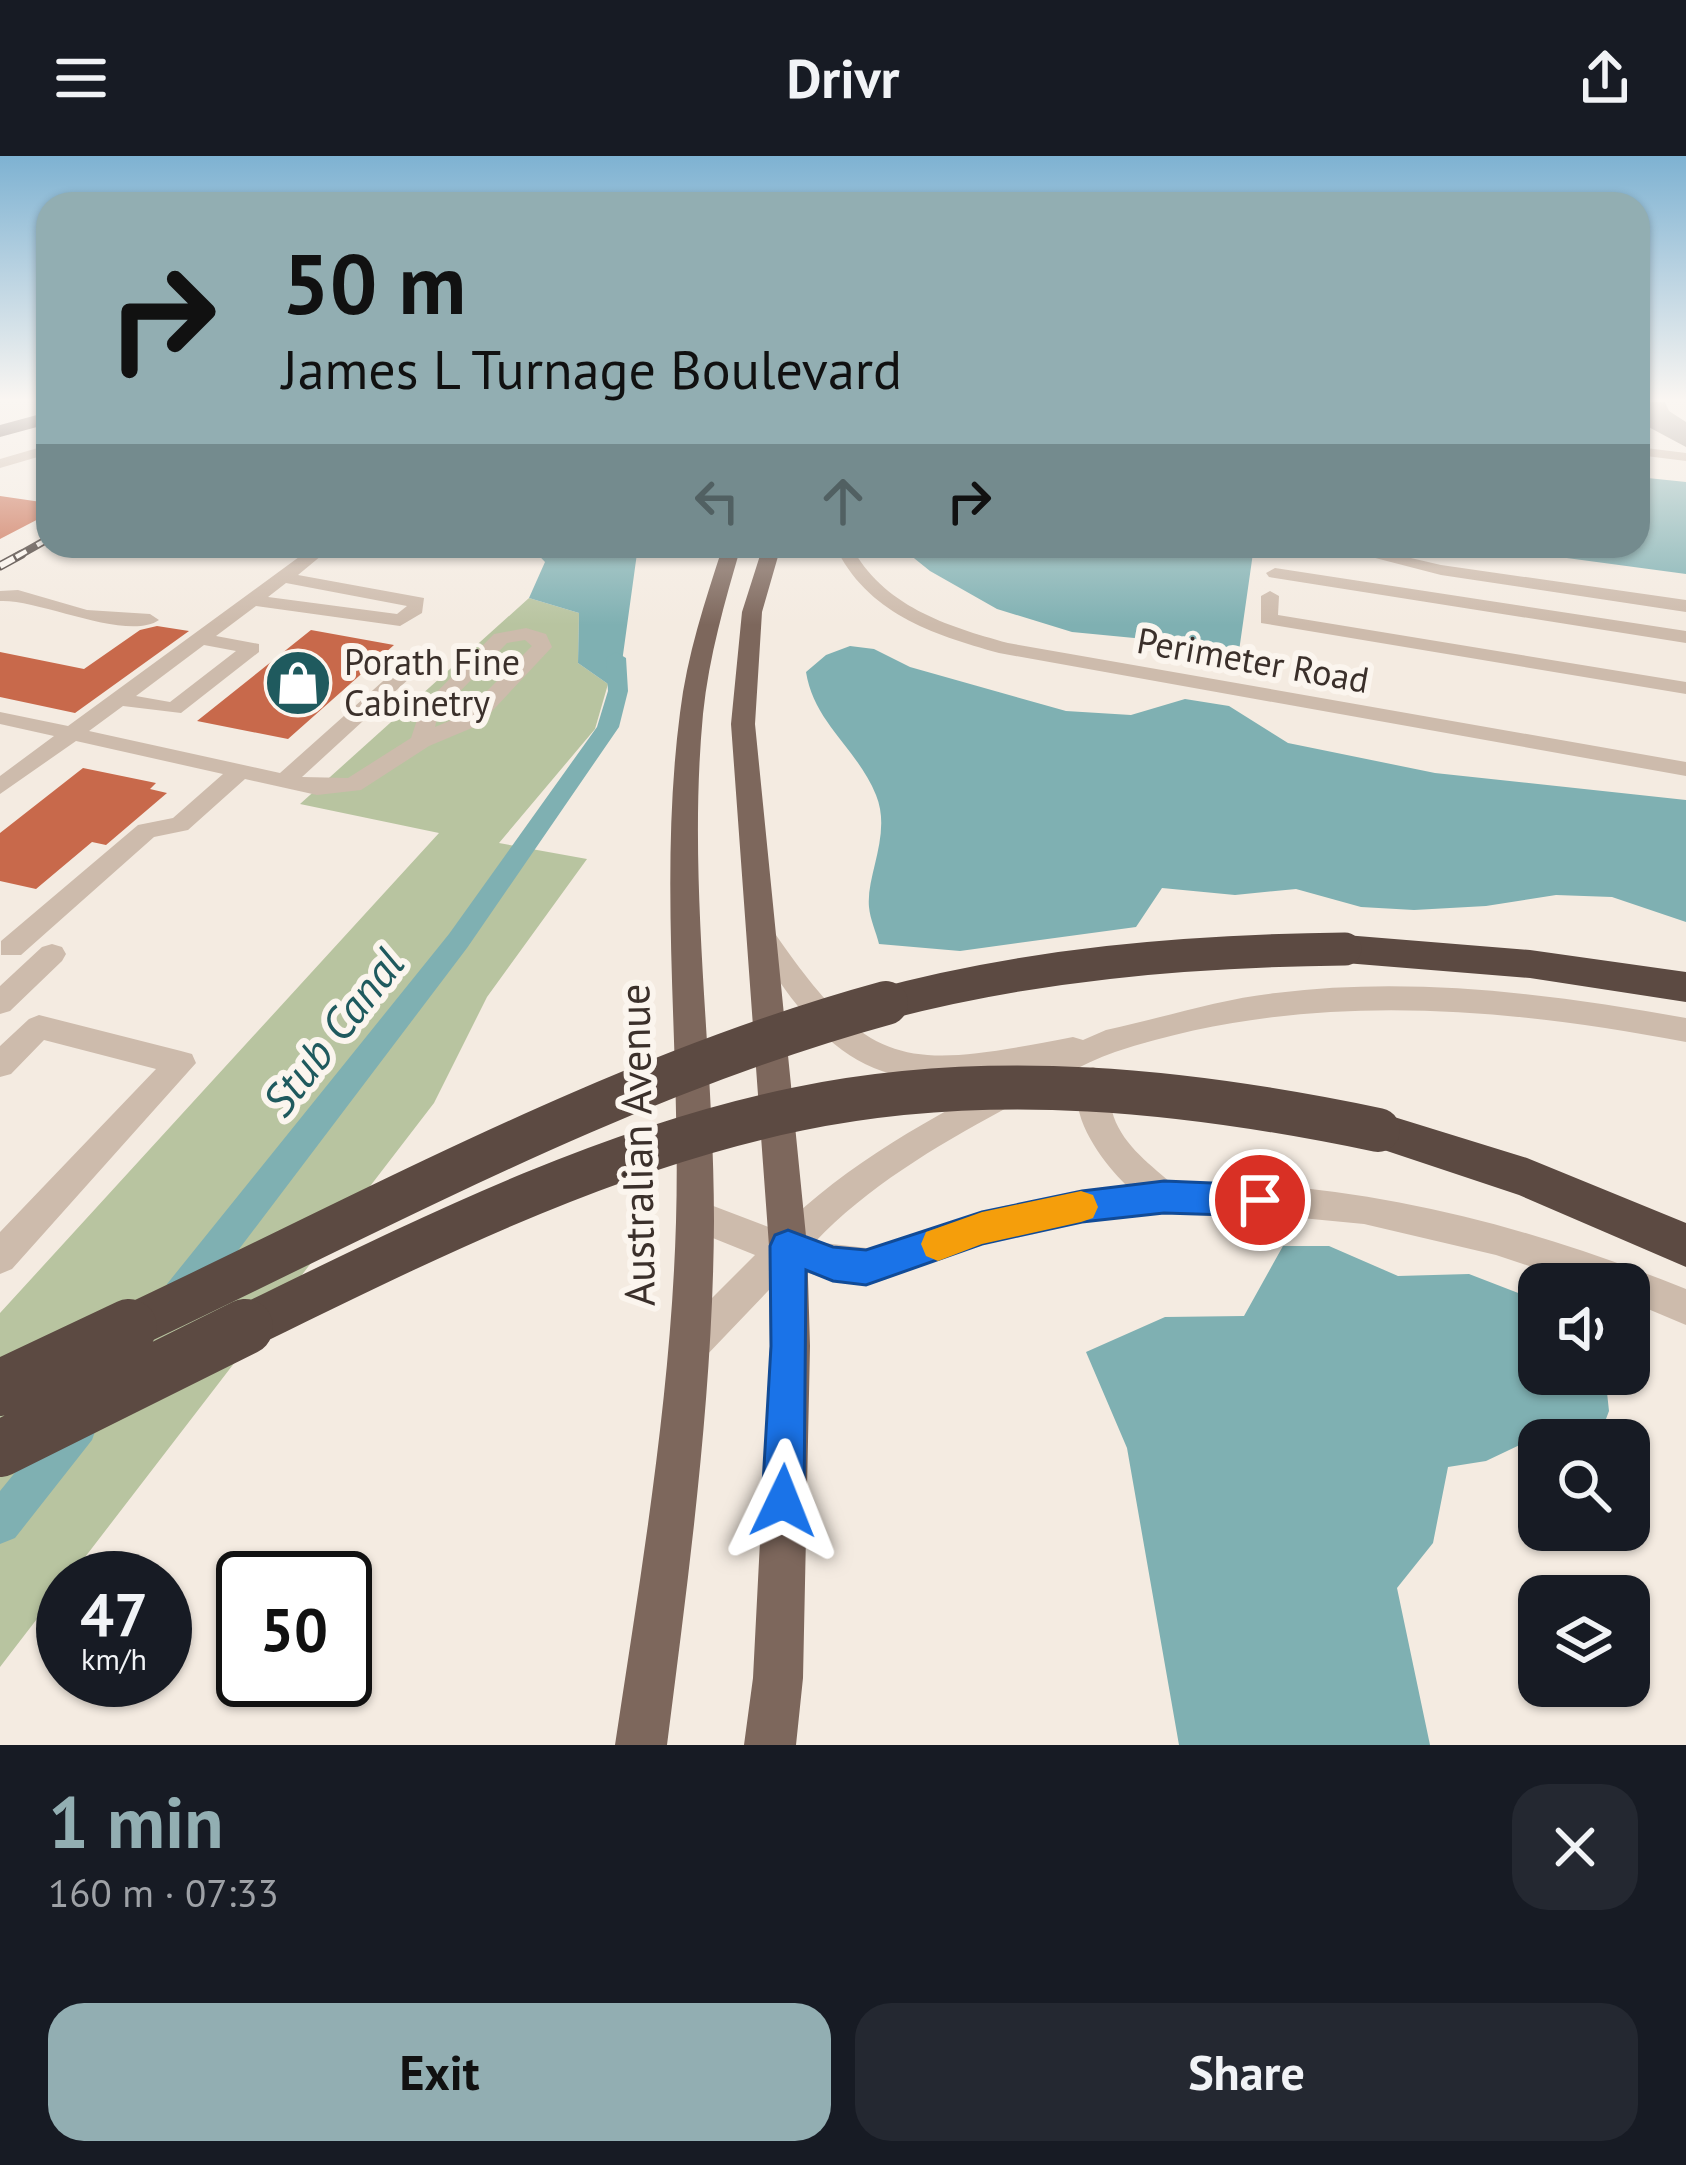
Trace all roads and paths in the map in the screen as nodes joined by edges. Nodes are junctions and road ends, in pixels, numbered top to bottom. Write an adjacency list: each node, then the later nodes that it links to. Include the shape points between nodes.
1 (309, 558): 7 (street)
2 (729, 558): 33 (main road, Australian Avenue, via 701,653 685,823)
3 (768, 558): 25 (main road, via 743,683)
4 (849, 558): 21 (street, Perimeter Road, via 898,606 1006,650)
5 (1382, 558): 11 (street)
6 (1276, 573): 13 (street)
7 (282, 578): 10 (street); 10 (street, via 418,602 400,620)
8 (0, 596): 12 (street)
9 (1270, 596): 16 (street, via 1268,619)
10 (252, 600): 14 (street)
11 (1686, 606)
12 (151, 620)
13 (1686, 637)
14 (200, 639): 17 (street); 17 (street, via 252,648 174,709)
15 (417, 661): 23 (street)
16 (1686, 688)
17 (119, 699): 19 (street)
18 (0, 718): 19 (street)
19 (72, 734): 22 (street); 24 (street)
20 (421, 740): 20 (street, via 428,712 501,638 539,638 542,647 471,720); 23 (street, via 353,785)
21 (1686, 769)
22 (241, 771): 23 (street); 26 (street, via 179,824 146,831)
23 (284, 781)
24 (0, 788)
25 (759, 932): 30 (street, via 801,999 891,1066 981,1069); 35 (main road)
26 (5, 946): 28 (street, via 52,955)
27 (1686, 988): 39 (highway, bridge, via 1530,964 1345,949 1087,962 912,996 732,1052 539,1132)
28 (0, 1003)
29 (1686, 1030): 30 (street, via 1571,1009 1410,996 1274,1004)
30 (1106, 1042): 32 (street, via 1092,1111 1118,1159); 35 (street, via 936,1130)
31 (0, 1065): 36 (street, via 39,1027 181,1063)
32 (1164, 1197): 35 (street, via 982,1228 866,1268); 37 (street, via 1308,1202 1419,1217 1606,1273)
33 (695, 1215): 35 (street); 38 (main road, Australian Avenue)
34 (1686, 1244): 40 (highway, bridge, via 1527,1178 1378,1130 1260,1105 1101,1088 944,1088 797,1109 546,1189)
35 (788, 1246): 38 (street); 42 (main road)
36 (0, 1257)
37 (1686, 1307)
38 (691, 1346): 41 (main road, Australian Avenue)
39 (0, 1388)
40 (0, 1449)
41 (641, 1745)
42 (770, 1745)

